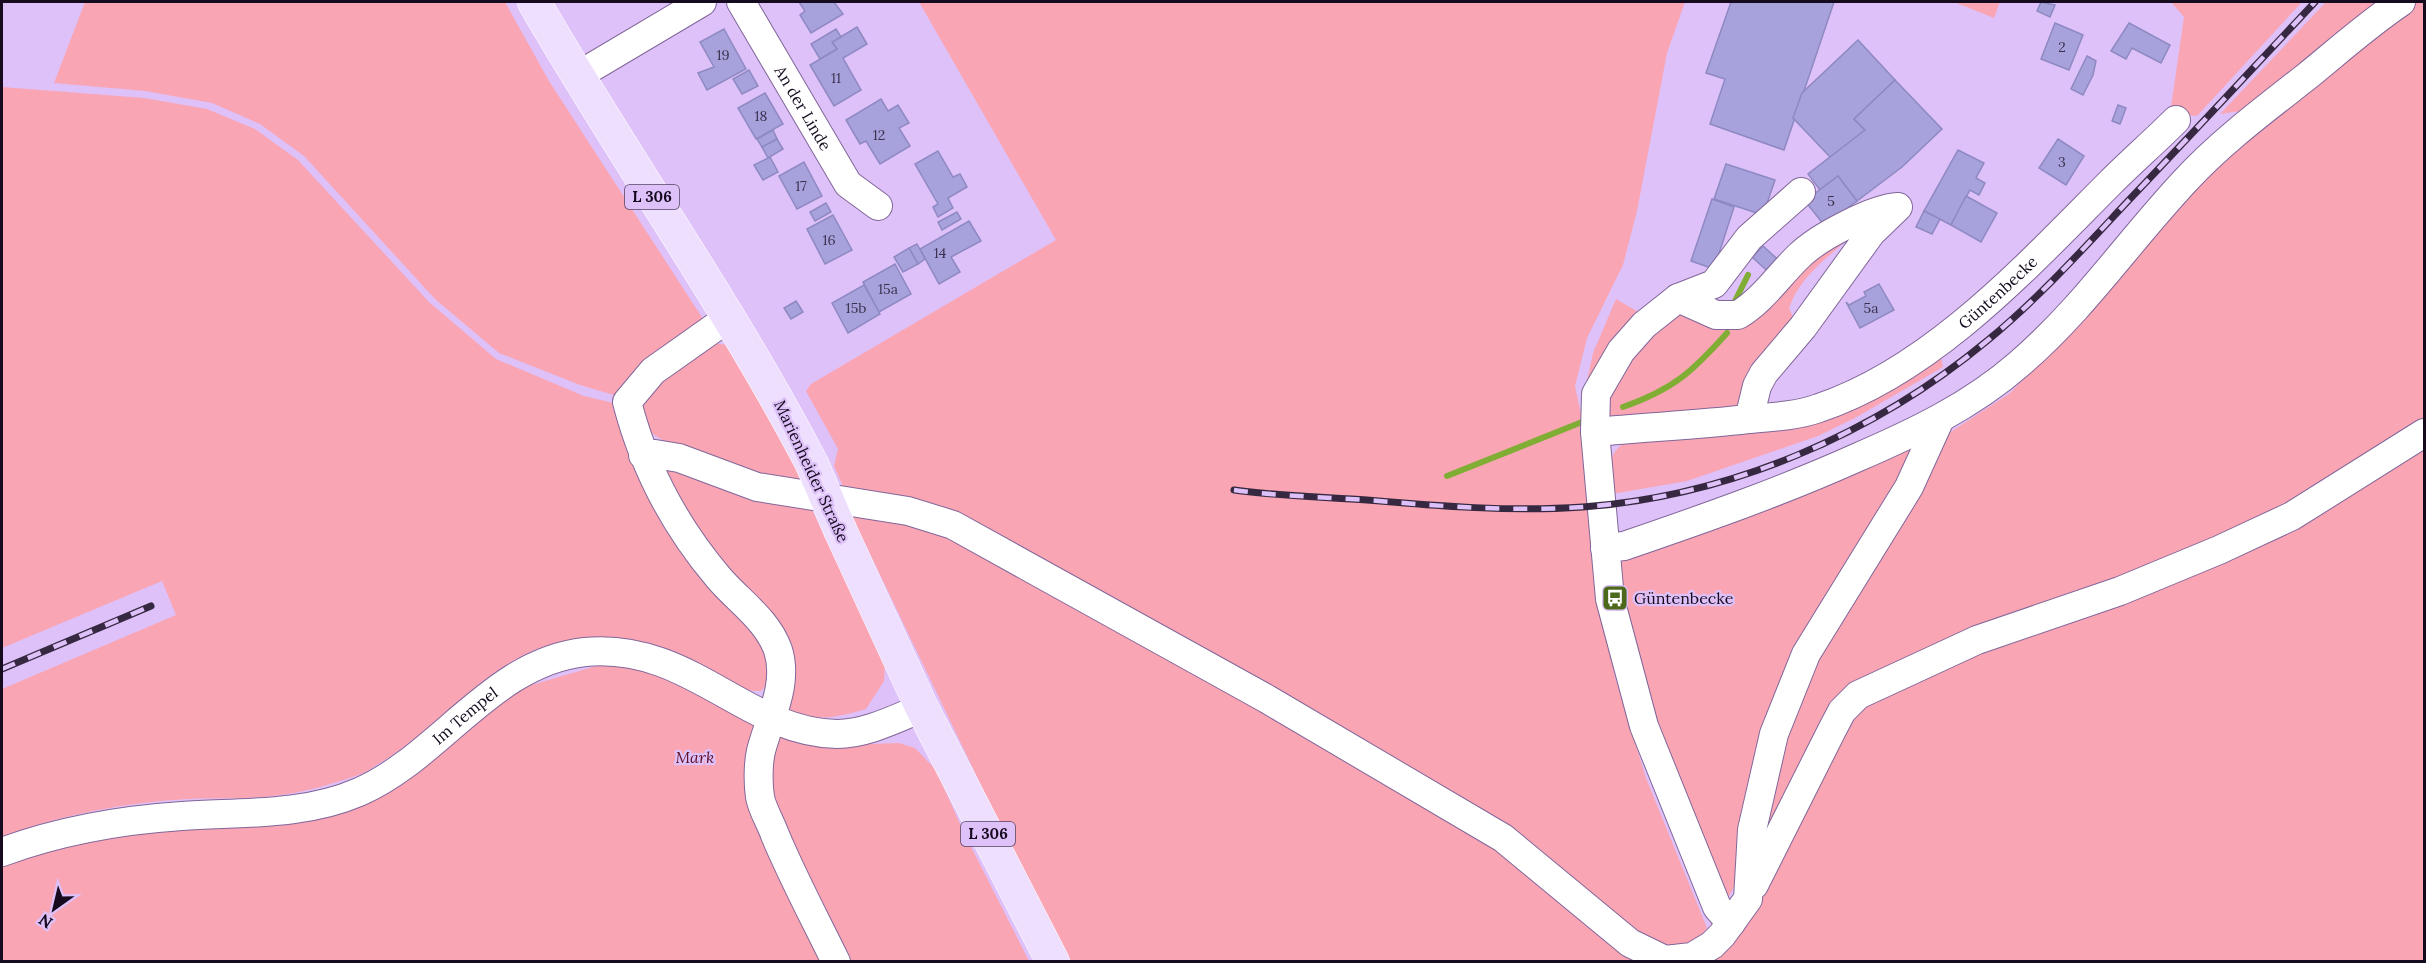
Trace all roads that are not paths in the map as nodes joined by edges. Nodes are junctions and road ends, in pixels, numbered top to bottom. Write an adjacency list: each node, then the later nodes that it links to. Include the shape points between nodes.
1 (534, 2): 5 (main road, Marienheider Straße / L 306)
2 (702, 2): 5 (street)
3 (741, 2): 8 (street, An der Linde, via 848,184)
4 (2401, 2): 12 (street, via 2361,29 2216,150 2163,205 2071,315 2019,365)
5 (579, 75): 10 (main road, Marienheider Straße / L 306)
6 (2176, 120): 11 (street, Güntenbecke, via 2015,276 1940,340 1851,396 1818,408)
7 (1801, 192): 9 (street, via 1749,238 1714,284)
8 (878, 206)
9 (1678, 298): 11 (street, via 1716,315 1738,315 1811,246 1877,212 1898,207 1871,233 1803,327 1764,373 1756,386); 13 (street, via 1644,325 1621,351 1596,394)
10 (728, 318): 15 (street, via 652,371 627,402); 17 (main road, Marienheider Straße / L 306, bridge, via 781,402 812,464)
11 (1749, 419): 13 (street, Güntenbecke)
12 (1940, 419): 16 (street, via 1793,486 1624,546); 19 (street, via 1909,487 1806,654 1774,734)
13 (1594, 432): 16 (street)
14 (2424, 433): 20 (street, via 2301,511 2218,550 2120,591 1977,640 1858,694 1842,711)
15 (644, 455): 18 (street, via 685,537 720,580 749,606 777,649 782,668); 23 (street, via 680,458 757,487 908,511 953,525 1267,699 1503,838 1630,943 1650,954 1679,961 1692,957 1712,945)
16 (1605, 548): 23 (street, via 1610,599 1644,726 1717,907)
17 (922, 708): 18 (street, Im Tempel, via 865,730 838,734 813,732); 25 (main road, Marienheider Straße / L 306)
18 (772, 717): 21 (street, Im Tempel, via 663,662 615,652 584,652 556,658 524,672 496,690 411,762 357,793 298,808 101,826); 24 (street, via 760,754 760,798 793,878)
19 (1764, 774): 20 (street); 22 (street, via 1752,830)
20 (1790, 810): 22 (street)
21 (2, 852)
22 (1748, 899): 23 (street)
23 (1731, 923)
24 (836, 962)
25 (1053, 962)

